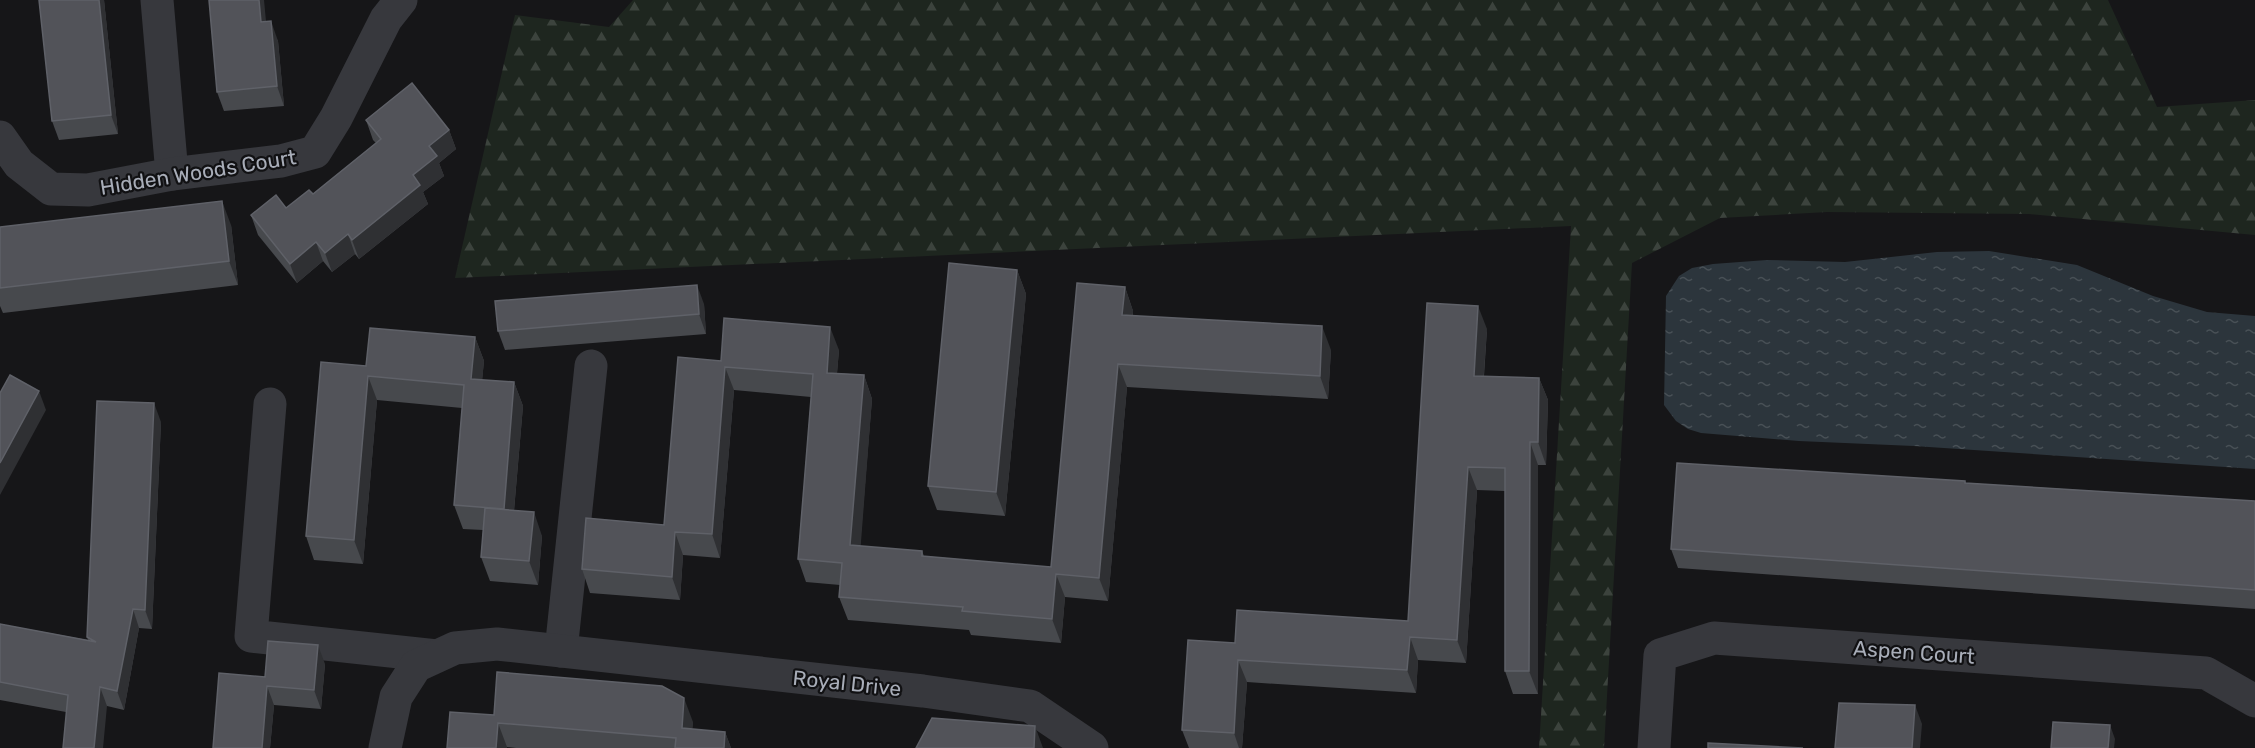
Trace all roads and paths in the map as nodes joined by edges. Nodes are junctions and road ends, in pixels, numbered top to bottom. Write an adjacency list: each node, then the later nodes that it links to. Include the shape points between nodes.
1 (157, 0): 4 (street)
2 (401, 0): 4 (street, Hidden Woods Court, via 386,19 315,152 281,161)
3 (0, 137): 4 (street, Hidden Woods Court, via 19,164 51,189 88,190)
4 (172, 174)
5 (591, 366): 7 (street)
6 (270, 404): 8 (street, via 251,636)
7 (575, 652): 8 (street, Royal Drive, via 497,644 455,648); 11 (street, Royal Drive, via 1030,706)
8 (437, 656): 10 (street, via 416,666 396,697)
9 (2255, 701): 12 (street, Aspen Court, via 2206,673 1714,638 1660,655)
10 (385, 748)
11 (1092, 748)
12 (1654, 748)

